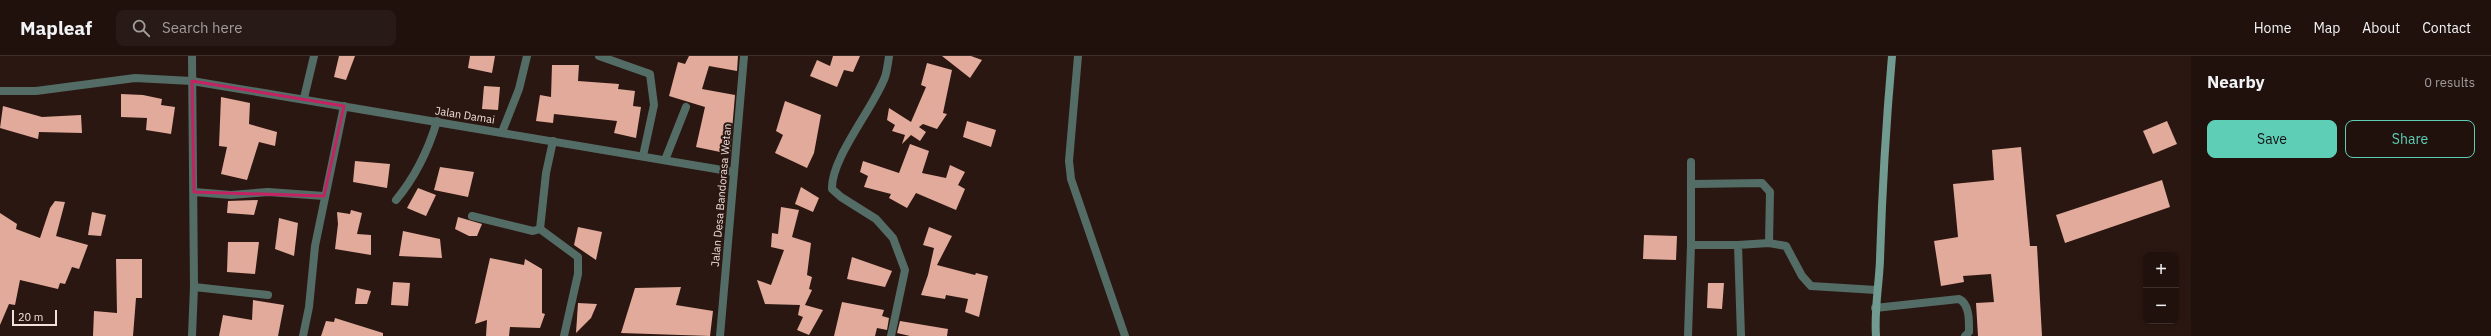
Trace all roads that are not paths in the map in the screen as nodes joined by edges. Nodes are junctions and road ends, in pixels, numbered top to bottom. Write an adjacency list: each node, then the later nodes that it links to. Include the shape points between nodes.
1 (192, 56): 9 (street)
2 (314, 56): 11 (street)
3 (527, 56): 15 (street, via 519,89)
4 (599, 56): 17 (street, via 650,74 654,105)
5 (744, 56): 20 (street, Jalan Desa Bandorasa Wetan)
6 (889, 56): 38 (street, via 885,77 840,160 832,181 832,189 876,219 893,238 905,270)
7 (1078, 56): 39 (street, via 1069,161 1071,179)
8 (1892, 56): 31 (street, via 1884,140 1880,263)
9 (192, 81): 10 (street, Jalan Damai, via 135,78 36,91); 11 (street, Jalan Damai); 22 (street)
10 (0, 91)
11 (304, 98): 12 (street, Jalan Damai)
12 (344, 106): 14 (street, Jalan Damai); 23 (street)
13 (686, 107): 18 (street)
14 (437, 121): 15 (street, Jalan Damai); 24 (street, via 429,150 410,183)
15 (502, 132): 16 (street, Jalan Damai)
16 (553, 141): 17 (street, Jalan Damai); 26 (street, via 546,173)
17 (643, 156): 18 (street, Jalan Damai)
18 (665, 160): 20 (street, Jalan Damai)
19 (1691, 162): 21 (street)
20 (734, 172): 37 (street, Jalan Desa Bandorasa Wetan)
21 (1692, 184): 27 (street, via 1762,183 1767,186 1770,192); 28 (street)
22 (194, 192): 23 (street, via 231,195 268,192); 30 (street)
23 (324, 196): 35 (street, via 313,257 310,307)
24 (396, 200)
25 (472, 216): 26 (street)
26 (540, 230): 36 (street, via 578,257 578,274)
27 (1769, 243): 29 (street); 31 (street, via 1786,246 1802,276 1811,286)
28 (1691, 245): 29 (street); 40 (street)
29 (1738, 245): 41 (street)
30 (194, 288): 32 (street); 34 (street)
31 (1876, 290): 33 (street)
32 (268, 296)
33 (1875, 308): 42 (street); 43 (street, via 1959,299 1965,304 1969,318 1969,332)
34 (192, 336)
35 (303, 336)
36 (564, 336)
37 (720, 336)
38 (891, 336)
39 (1125, 336)
40 (1688, 336)
41 (1741, 336)
42 (1876, 336)
43 (1965, 336)

